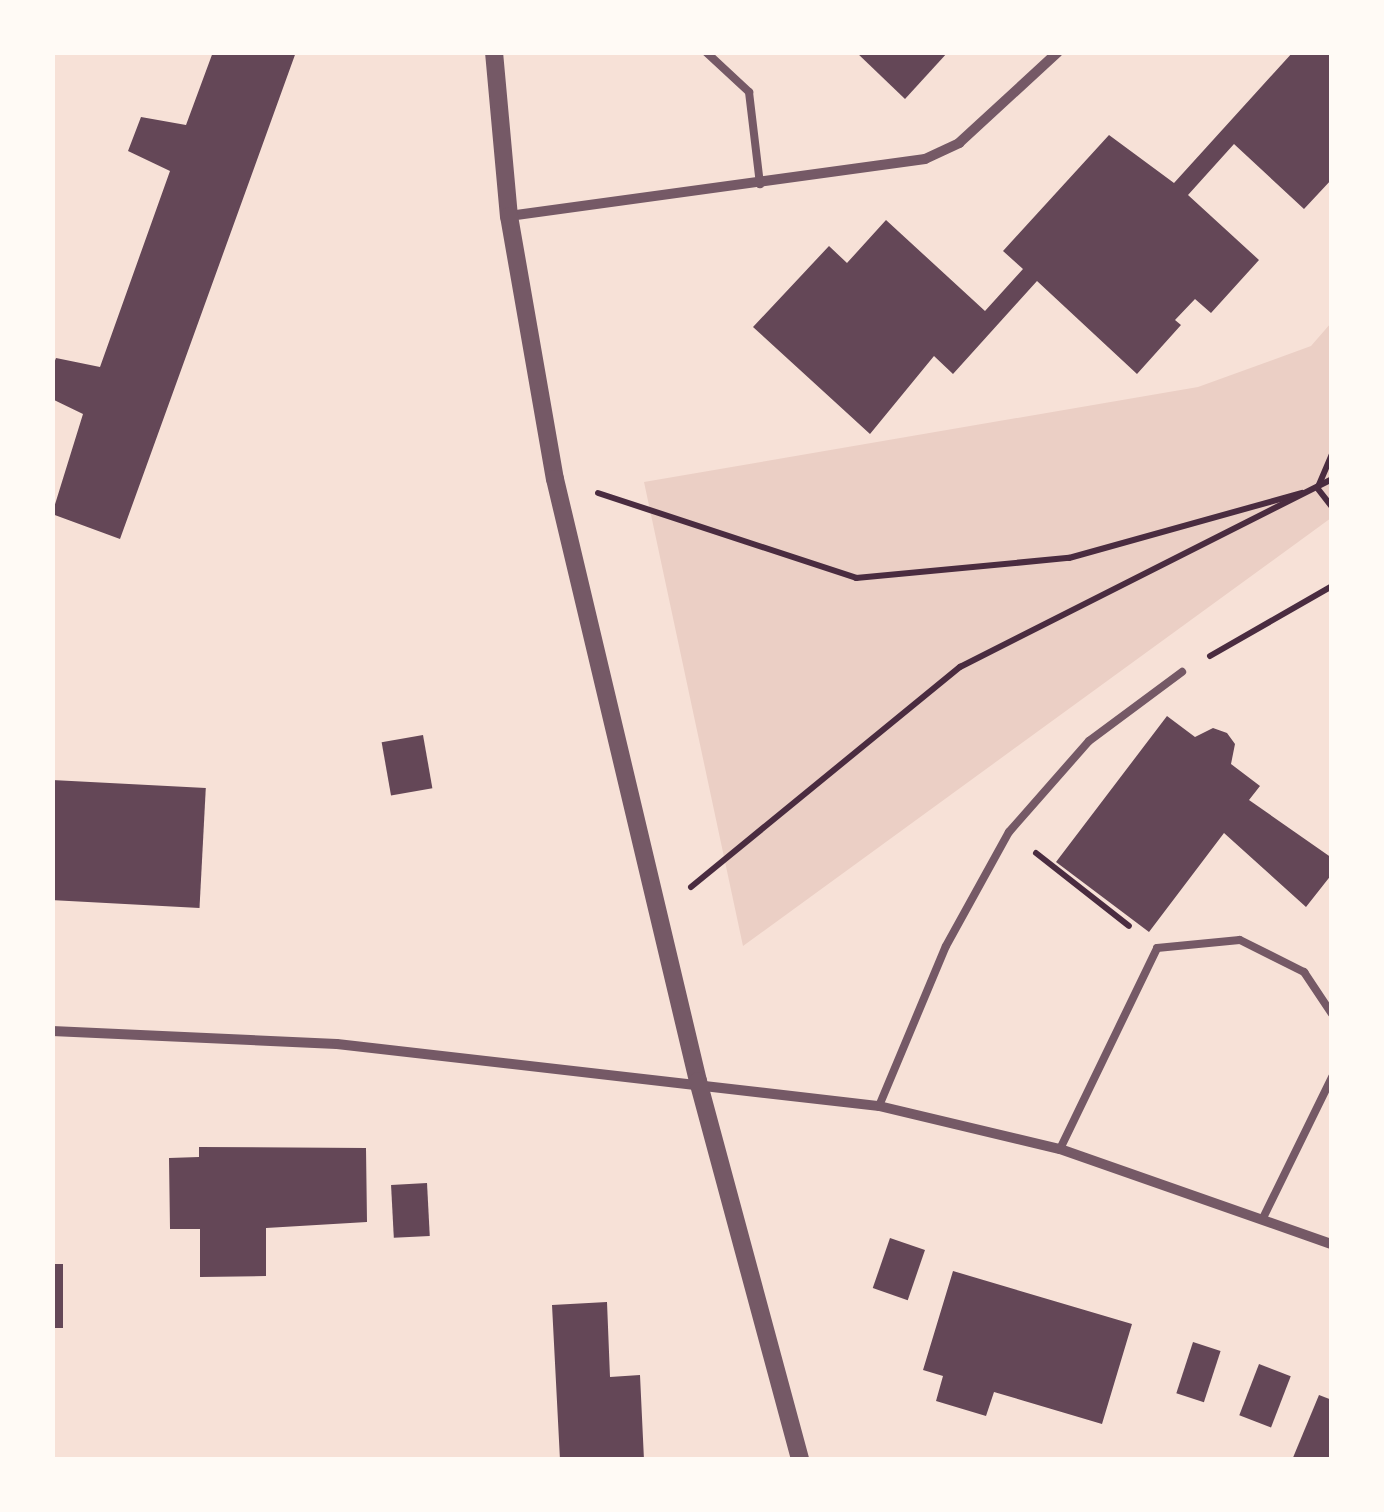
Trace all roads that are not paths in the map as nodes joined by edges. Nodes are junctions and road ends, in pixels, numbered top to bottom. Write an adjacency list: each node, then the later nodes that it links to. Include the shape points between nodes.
1 (494, 52): 5 (street)
2 (706, 52): 4 (lane, via 749,92)
3 (1058, 52): 4 (street, via 958,144 925,159)
4 (760, 184): 5 (street)
5 (509, 216): 10 (street, via 554,479)
6 (1182, 672): 11 (lane, via 1089,741 1009,832 946,946)
7 (1332, 1014): 12 (lane, via 1304,972 1240,940 1157,948)
8 (52, 1032): 10 (street, via 337,1044)
9 (1332, 1078): 13 (lane)
10 (698, 1081): 11 (street); 15 (street)
11 (879, 1106): 12 (street)
12 (1060, 1149): 13 (street)
13 (1264, 1216): 14 (street)
14 (1332, 1244)
15 (800, 1460)

